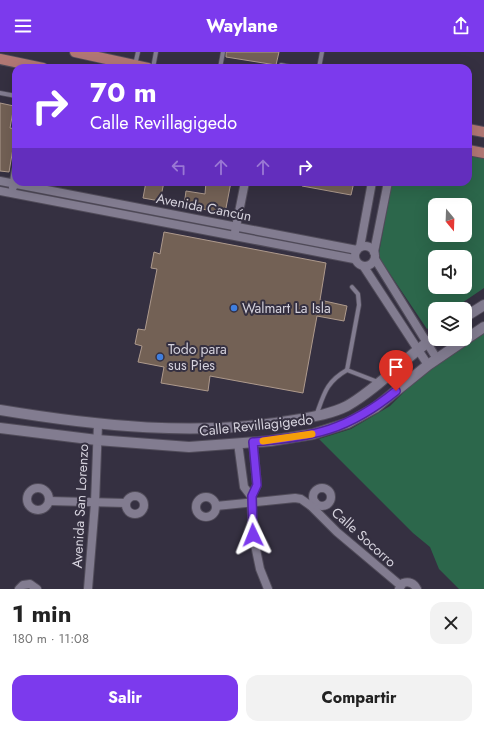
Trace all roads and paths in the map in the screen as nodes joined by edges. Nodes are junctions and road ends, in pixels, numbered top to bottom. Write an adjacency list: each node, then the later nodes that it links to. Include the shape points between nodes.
1 (76, 52): 8 (main road)
2 (138, 52): 9 (lane)
3 (156, 52): 10 (lane)
4 (223, 52): 11 (lane)
5 (322, 52): 12 (lane)
6 (0, 59): 7 (main road)
7 (20, 64)
8 (130, 64)
9 (135, 64)
10 (154, 64)
11 (221, 64)
12 (320, 64)
13 (0, 93): 14 (lane)
14 (12, 95)
15 (472, 130): 16 (main road)
16 (484, 132)
17 (472, 151): 18 (main road)
18 (484, 153)
19 (0, 181): 20 (street, Avenida Cancún)
20 (12, 184)
21 (14, 186): 27 (street)
22 (24, 186): 28 (street, Avenida Cancún)
23 (244, 186): 28 (street)
24 (371, 186): 30 (street)
25 (387, 186): 31 (street)
26 (0, 191): 27 (street, Avenida Cancún)
27 (12, 193): 29 (street, Avenida Cancún)
28 (236, 227): 29 (street); 30 (street, Avenida Cancún)
29 (235, 236): 32 (street, Avenida Cancún)
30 (358, 249): 31 (street, via 369,247); 32 (street)
31 (375, 256): 33 (street, via 371,265); 38 (street)
32 (354, 259): 33 (street)
33 (364, 267): 39 (street)
34 (352, 287): 41 (lane, via 359,297)
35 (484, 305): 36 (street)
36 (472, 313)
37 (484, 327): 40 (street, Calle Revillagigedo)
38 (426, 343): 39 (street, Calle Revillagigedo); 40 (street)
39 (417, 350): 40 (street); 42 (street, Calle Revillagigedo)
40 (432, 362): 48 (street, Calle Revillagigedo, via 375,408 348,423 313,434)
41 (347, 370): 42 (lane); 44 (lane, via 329,384)
42 (381, 383): 44 (street, Calle Revillagigedo, via 346,406)
43 (0, 410): 45 (street, Calle Revillagigedo)
44 (316, 416): 45 (street, Calle Revillagigedo, via 258,425 198,428)
45 (98, 424): 47 (street, Avenida San Lorenzo)
46 (0, 428): 47 (street, Calle Revillagigedo)
47 (97, 440): 49 (street, Calle Revillagigedo, via 189,447); 52 (street, Avenida San Lorenzo)
48 (253, 442): 49 (street, Calle Revillagigedo); 50 (street, via 257,485)
49 (238, 443): 50 (street, via 244,487)
50 (252, 500): 54 (street, Calle Socorro); 55 (street, Calle Socorro, via 302,499 313,504 337,532); 59 (street, via 253,535 260,569)
51 (49, 501): 52 (street)
52 (95, 503): 53 (street); 58 (street, Avenida San Lorenzo)
53 (126, 503)
54 (216, 506)
55 (400, 587): 60 (street, via 409,582)
56 (19, 589): 57 (street, via 30,584)
57 (37, 589)
58 (88, 589)
59 (268, 589)
60 (417, 589)

